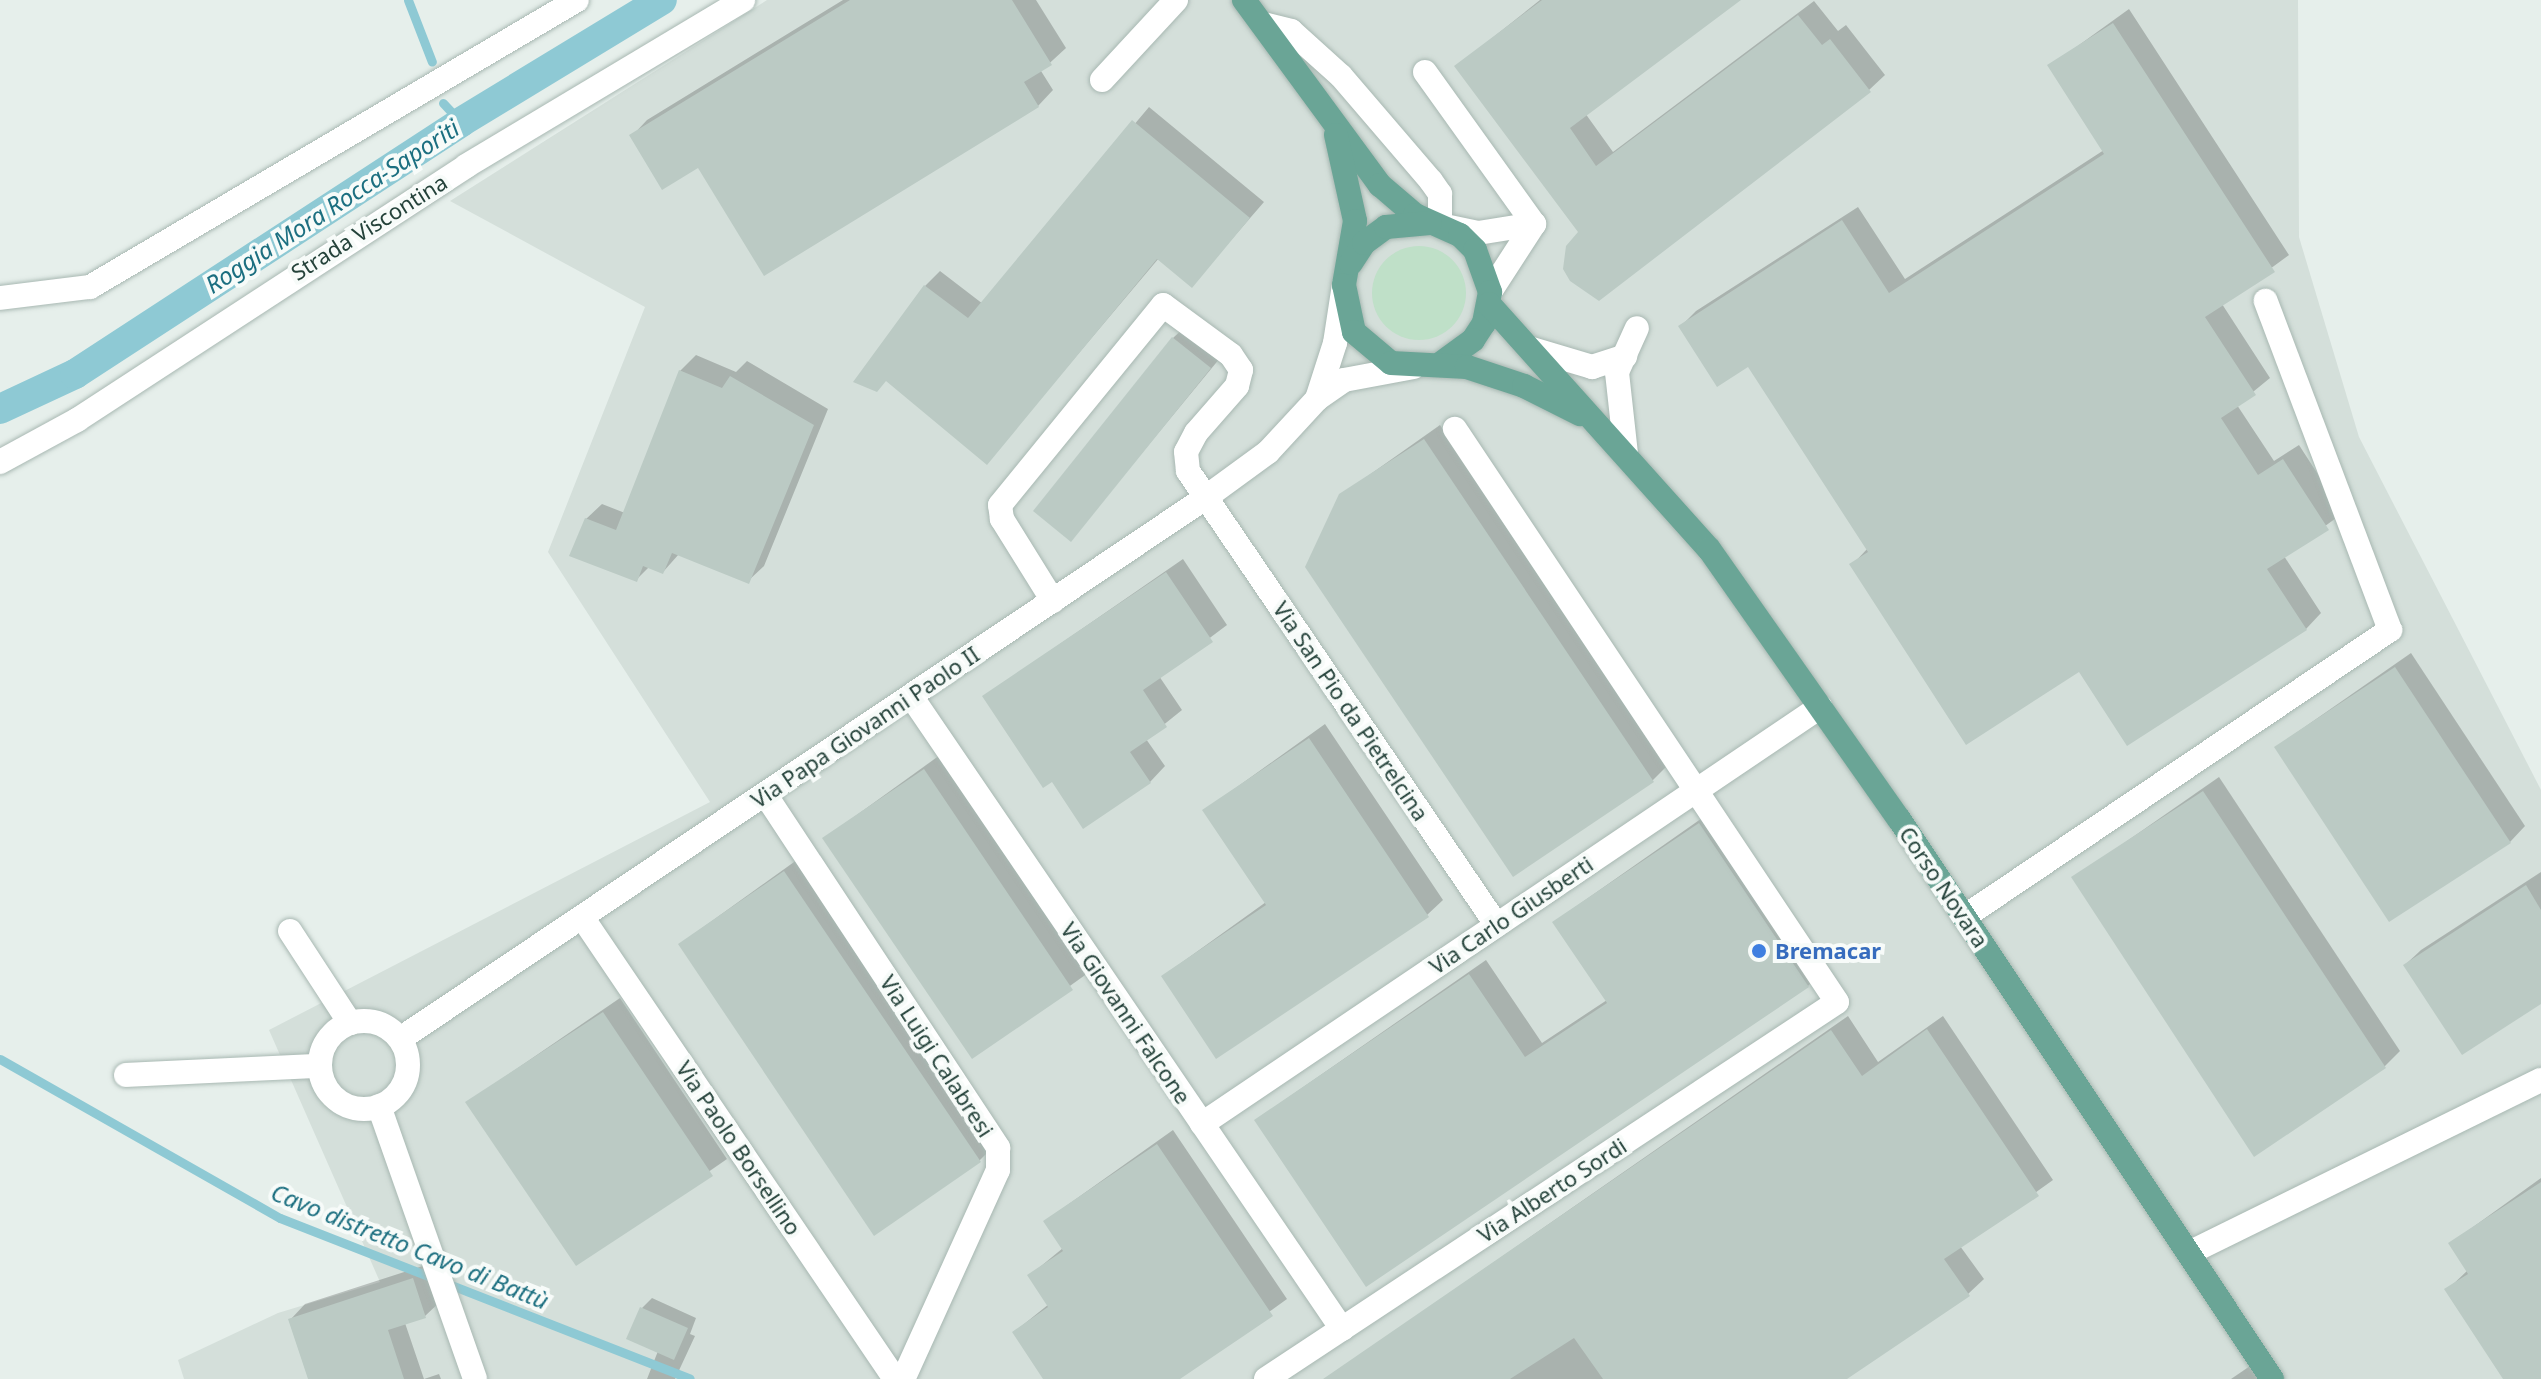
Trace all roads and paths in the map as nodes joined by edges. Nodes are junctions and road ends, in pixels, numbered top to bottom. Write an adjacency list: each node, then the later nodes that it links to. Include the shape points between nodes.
1 (577, 0): 12 (street, via 90,287)
2 (743, 0): 24 (street, Strada Viscontina, via 466,166 77,420)
3 (1176, 0): 7 (street)
4 (1244, 0): 5 (main road, Corso Novara)
5 (1263, 24): 8 (main road, Corso Novara); 10 (street, via 1291,31 1341,76 1440,194)
6 (1425, 72): 9 (street)
7 (1102, 80)
8 (1334, 125): 10 (main road, Corso Novara, via 1380,185 1415,215); 11 (main road, Corso Novara, via 1355,221)
9 (1534, 224): 10 (street, via 1478,233); 13 (street)
10 (1440, 225): 11 (main road, via 1413,221 1386,227 1364,243); 13 (main road, Corso Novara, via 1475,250)
11 (1346, 276): 19 (main road, Corso Novara, via 1354,332 1391,363); 20 (street, Via Papa Giovanni Paolo II, via 1335,343)
12 (0, 298)
13 (1489, 298): 16 (main road, Corso Novara); 18 (main road, Corso Novara, via 1473,340)
14 (2266, 301): 32 (street, via 2390,630)
15 (1637, 328): 17 (street)
16 (1532, 349): 17 (street, via 1592,367); 21 (main road, Corso Novara)
17 (1625, 356): 23 (street, via 1617,372)
18 (1441, 363): 19 (main road, Corso Novara); 21 (main road, Corso Novara, via 1495,375)
19 (1414, 367): 20 (street, Via Papa Giovanni Paolo II, via 1344,380)
20 (1317, 399): 25 (street, Via Papa Giovanni Paolo II, via 1294,428)
21 (1587, 417): 23 (main road, Corso Novara)
22 (1455, 429): 29 (street)
23 (1626, 454): 28 (main road, Corso Novara, via 1709,549)
24 (0, 462)
25 (1205, 498): 26 (street, Via Papa Giovanni Paolo II); 26 (street, Via San Pio da Pietrelcina, via 1188,471 1186,452 1237,386 1241,370 1231,355 1163,305 1000,505 1002,519); 33 (street, Via San Pio da Pietrelcina)
26 (1053, 601): 27 (street, Via Papa Giovanni Paolo II)
27 (911, 696): 30 (street, Via Papa Giovanni Paolo II); 41 (street, Via Giovanni Falcone)
28 (1820, 707): 29 (street, Via Carlo Giusberti); 32 (main road, Corso Novara)
29 (1696, 792): 33 (street, Via Carlo Giusberti); 43 (street, Via Alberto Sordi, via 1837,1002)
30 (765, 794): 31 (street, Via Papa Giovanni Paolo II); 46 (street, Via Luigi Calabresi, via 998,1148 998,1170)
31 (582, 917): 36 (street, Via Papa Giovanni Paolo II); 45 (street, Via Paolo Borsellino)
32 (1964, 917): 42 (main road, Corso Novara)
33 (1496, 924): 41 (street, Via Carlo Giusberti)
34 (290, 931): 35 (street)
35 (350, 1023): 36 (street, via 378,1023); 37 (street, via 328,1039)
36 (400, 1039): 40 (street, via 406,1051 406,1078 391,1100)
37 (319, 1066): 38 (street); 40 (street, via 338,1101 365,1109)
38 (126, 1075)
39 (2541, 1080): 42 (street)
40 (379, 1106): 44 (street)
41 (1202, 1124): 43 (street, Via Giovanni Falcone)
42 (2189, 1253): 48 (main road, Corso Novara)
43 (1342, 1329): 47 (street, Via Alberto Sordi)
44 (475, 1379)
45 (895, 1379)
46 (903, 1379)
47 (1266, 1379)
48 (2272, 1379)

